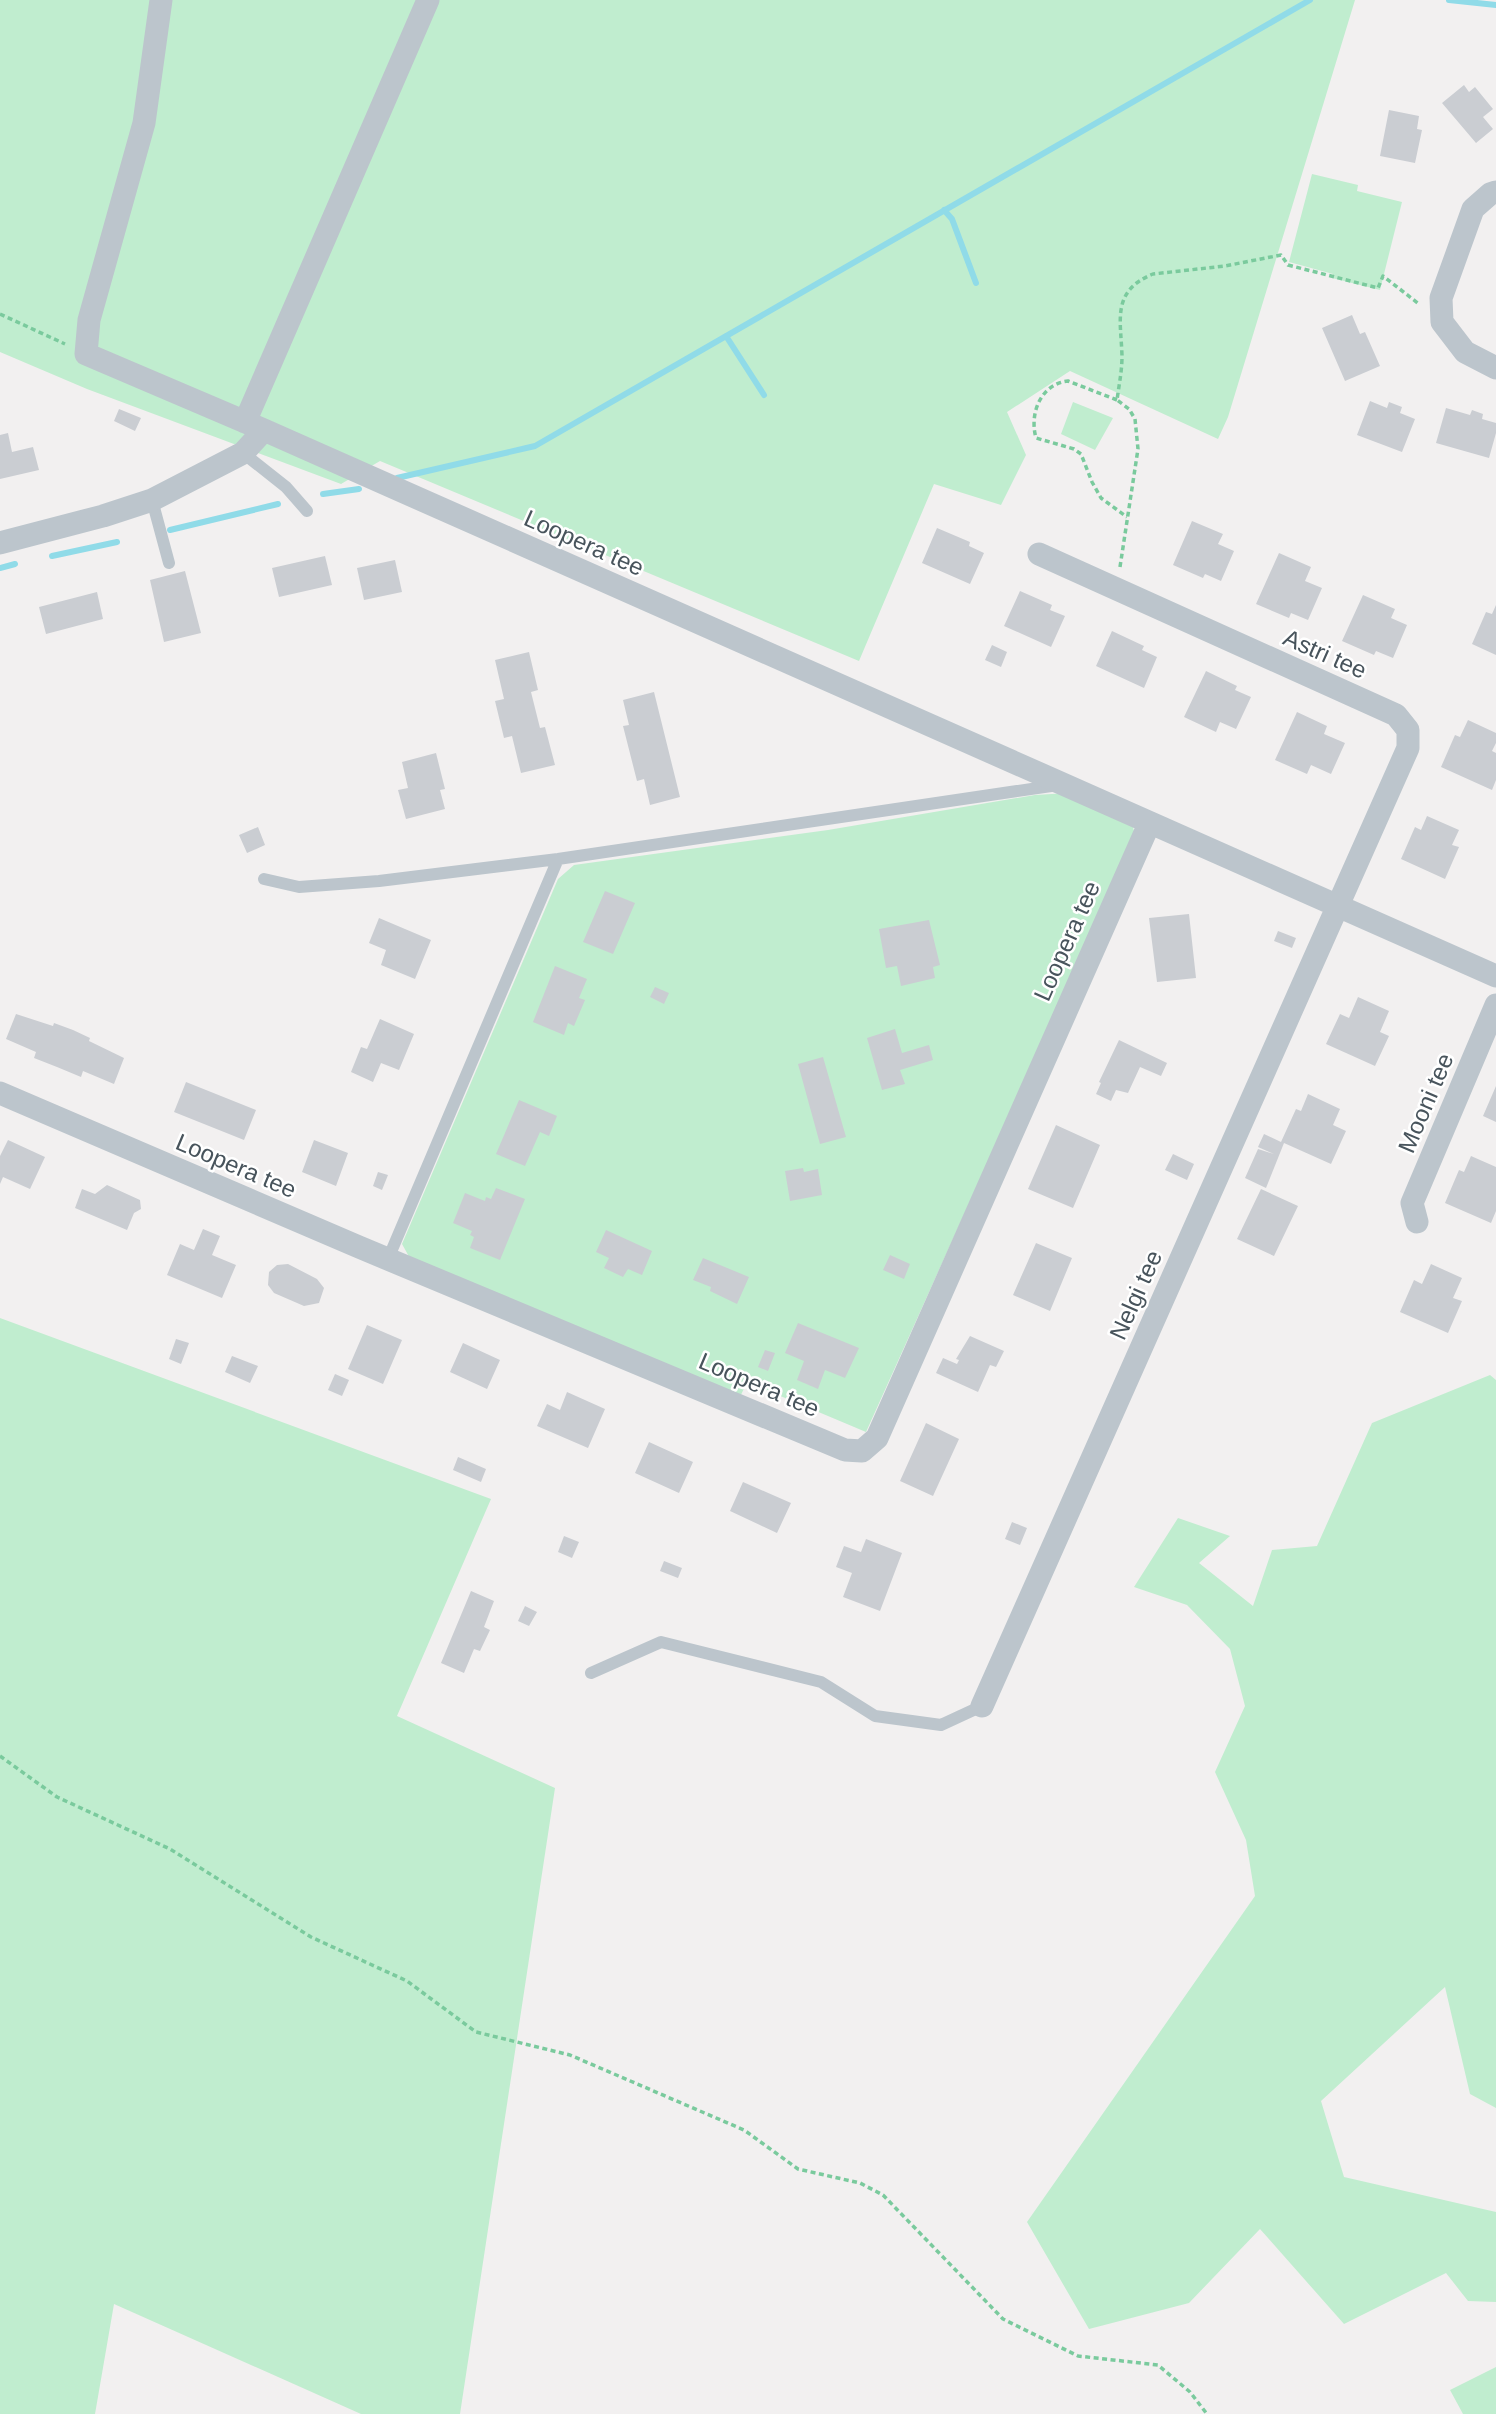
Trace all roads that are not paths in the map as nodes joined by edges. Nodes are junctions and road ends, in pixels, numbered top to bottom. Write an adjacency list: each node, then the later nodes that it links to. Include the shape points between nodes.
1 (161, 0): 5 (street, Loopera tee, via 145,123 89,320 86,354)
2 (428, 0): 5 (street)
3 (1496, 192): 4 (street, via 1473,209 1441,298 1442,323 1465,352)
4 (1496, 368)
5 (255, 426): 6 (street); 12 (street, Loopera tee)
6 (243, 453): 7 (street); 8 (lane, via 286,487)
7 (152, 500): 9 (street); 11 (lane)
8 (307, 511)
9 (0, 543)
10 (1039, 554): 16 (street, Astri tee, via 1396,715 1408,730 1408,748)
11 (169, 563)
12 (1066, 784): 13 (street, Loopera tee); 14 (lane)
13 (1149, 824): 16 (street, Loopera tee); 21 (street, Loopera tee, via 877,1438 862,1451 845,1450)
14 (558, 859): 15 (lane, via 299,887); 21 (lane)
15 (264, 879)
16 (1337, 906): 17 (street, Loopera tee); 23 (street, Nelgi tee)
17 (1496, 976)
18 (1496, 1005): 20 (street, Mooni tee, via 1412,1203)
19 (0, 1093): 21 (street, Loopera tee)
20 (1417, 1222)
21 (388, 1259)
22 (590, 1673): 23 (lane, via 661,1642 821,1682 875,1716 941,1726)
23 (982, 1706)

